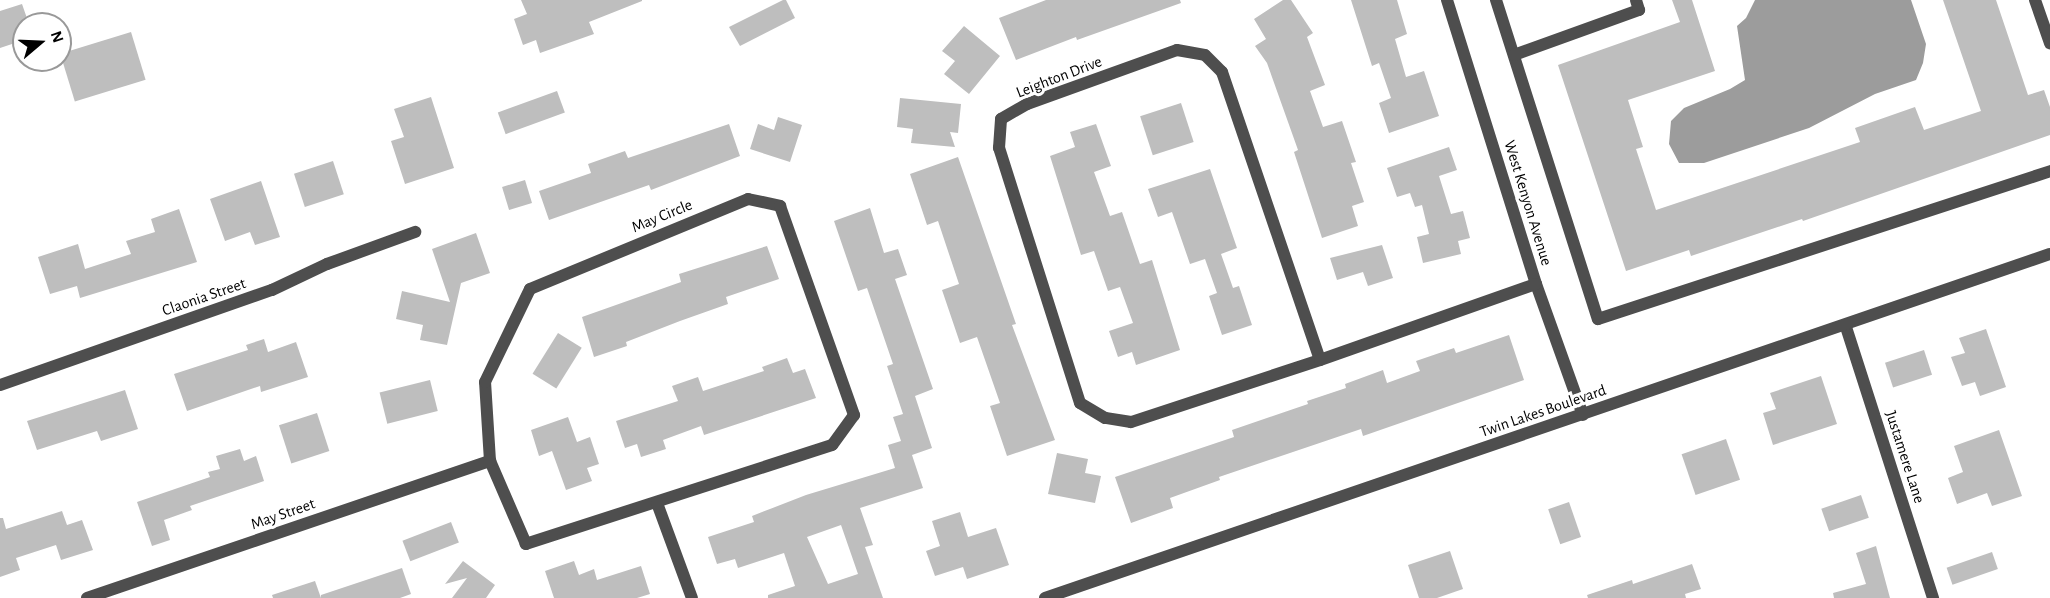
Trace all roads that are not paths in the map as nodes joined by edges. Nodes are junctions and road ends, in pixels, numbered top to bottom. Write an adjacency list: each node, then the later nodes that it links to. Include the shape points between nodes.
1 (1447, 0): 10 (street, West Kenyon Avenue)
2 (1496, 0): 6 (street)
3 (1636, 0): 6 (street, via 1639,10)
4 (2036, 0): 5 (street)
5 (2050, 43)
6 (1514, 55): 7 (street, via 1598,319)
7 (2050, 171)
8 (415, 232): 13 (street, Claonia Street, via 327,264 272,290)
9 (2050, 254): 11 (street, Twin Lakes Boulevard)
10 (1536, 284): 12 (street, Leighton Drive); 14 (street, West Kenyon Avenue)
11 (1846, 327): 14 (street, Twin Lakes Boulevard); 20 (street, Justamere Lane)
12 (1320, 360): 12 (street, Leighton Drive, via 1131,422 1105,418 1080,403 999,148 1001,119 1027,104 1177,50 1205,55 1222,72)
13 (0, 385)
14 (1583, 415): 19 (street, Twin Lakes Boulevard)
15 (490, 461): 16 (street, May Circle, via 526,544); 16 (street, May Circle, via 485,382 530,289 748,199 780,206 854,415 832,446); 17 (street, May Street)
16 (657, 503): 18 (street)
17 (87, 598)
18 (692, 598)
19 (1046, 598)
20 (1933, 598)

